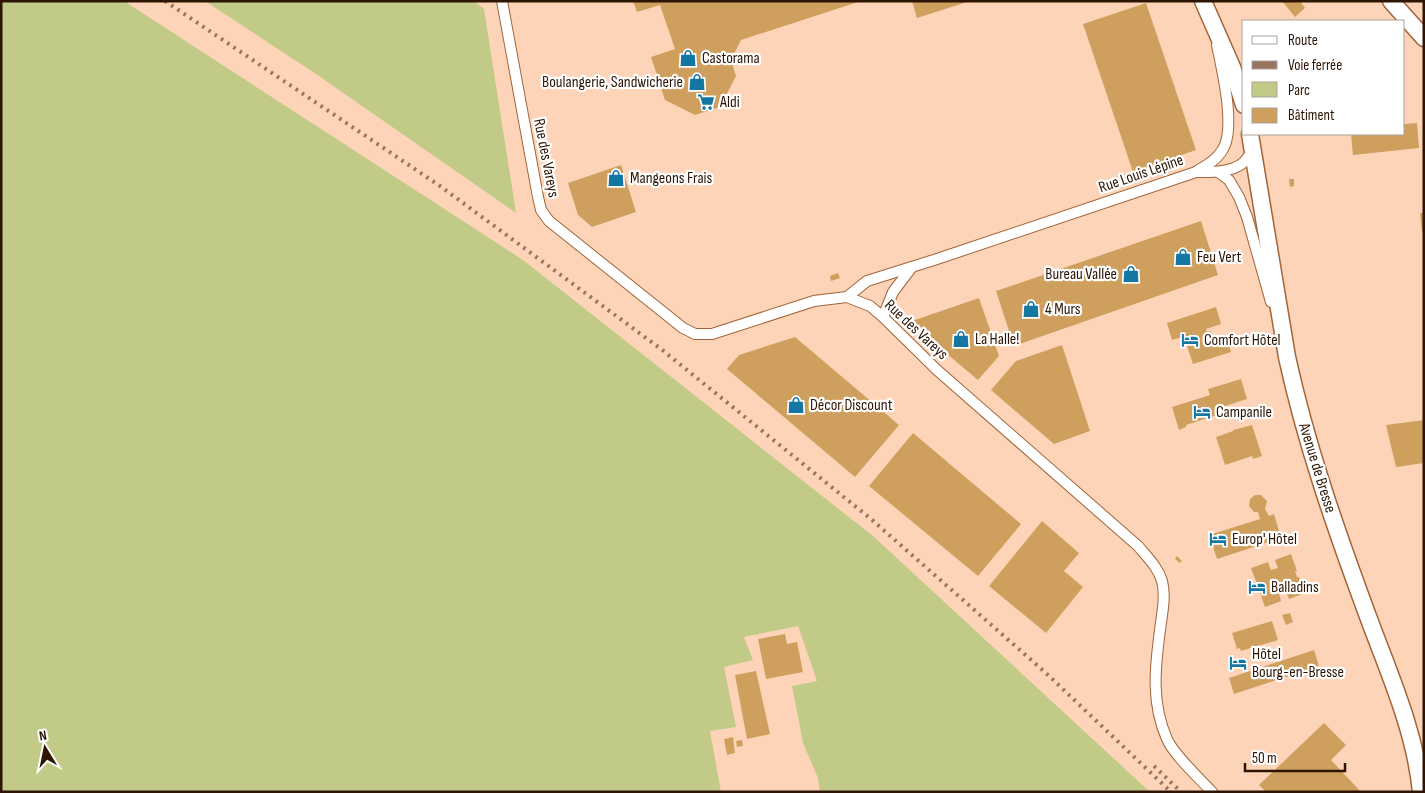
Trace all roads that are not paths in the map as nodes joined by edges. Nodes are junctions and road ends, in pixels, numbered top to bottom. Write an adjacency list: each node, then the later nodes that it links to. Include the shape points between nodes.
1 (502, 1): 11 (street, Rue des Vareys, via 538,197 541,210 549,221 683,328 695,334 712,334 814,301)
2 (1391, 1): 4 (main road)
3 (1205, 7): 5 (main road, via 1232,67); 8 (street, via 1217,45 1228,132 1224,148 1214,160)
4 (1424, 38)
5 (1242, 99)
6 (1250, 135): 7 (main road, Avenue de Bresse)
7 (1253, 150): 9 (street, Rue Louis Lépine, via 1243,163); 13 (main road, Avenue de Bresse)
8 (1196, 172): 9 (street, Rue Louis Lépine); 10 (street, Rue Louis Lépine)
9 (1218, 172): 13 (street, via 1229,180 1247,217)
10 (912, 267): 11 (street, Rue Louis Lépine, via 868,281); 12 (street, via 893,292)
11 (847, 297): 12 (street, Rue des Vareys, via 870,306)
12 (883, 317): 14 (street, Rue des Vareys, via 937,370 1138,546 1156,568 1164,593 1155,667 1155,696 1160,718 1168,741)
13 (1287, 357): 15 (main road, Avenue de Bresse, via 1324,494 1405,718)
14 (1212, 792)
15 (1420, 792)

